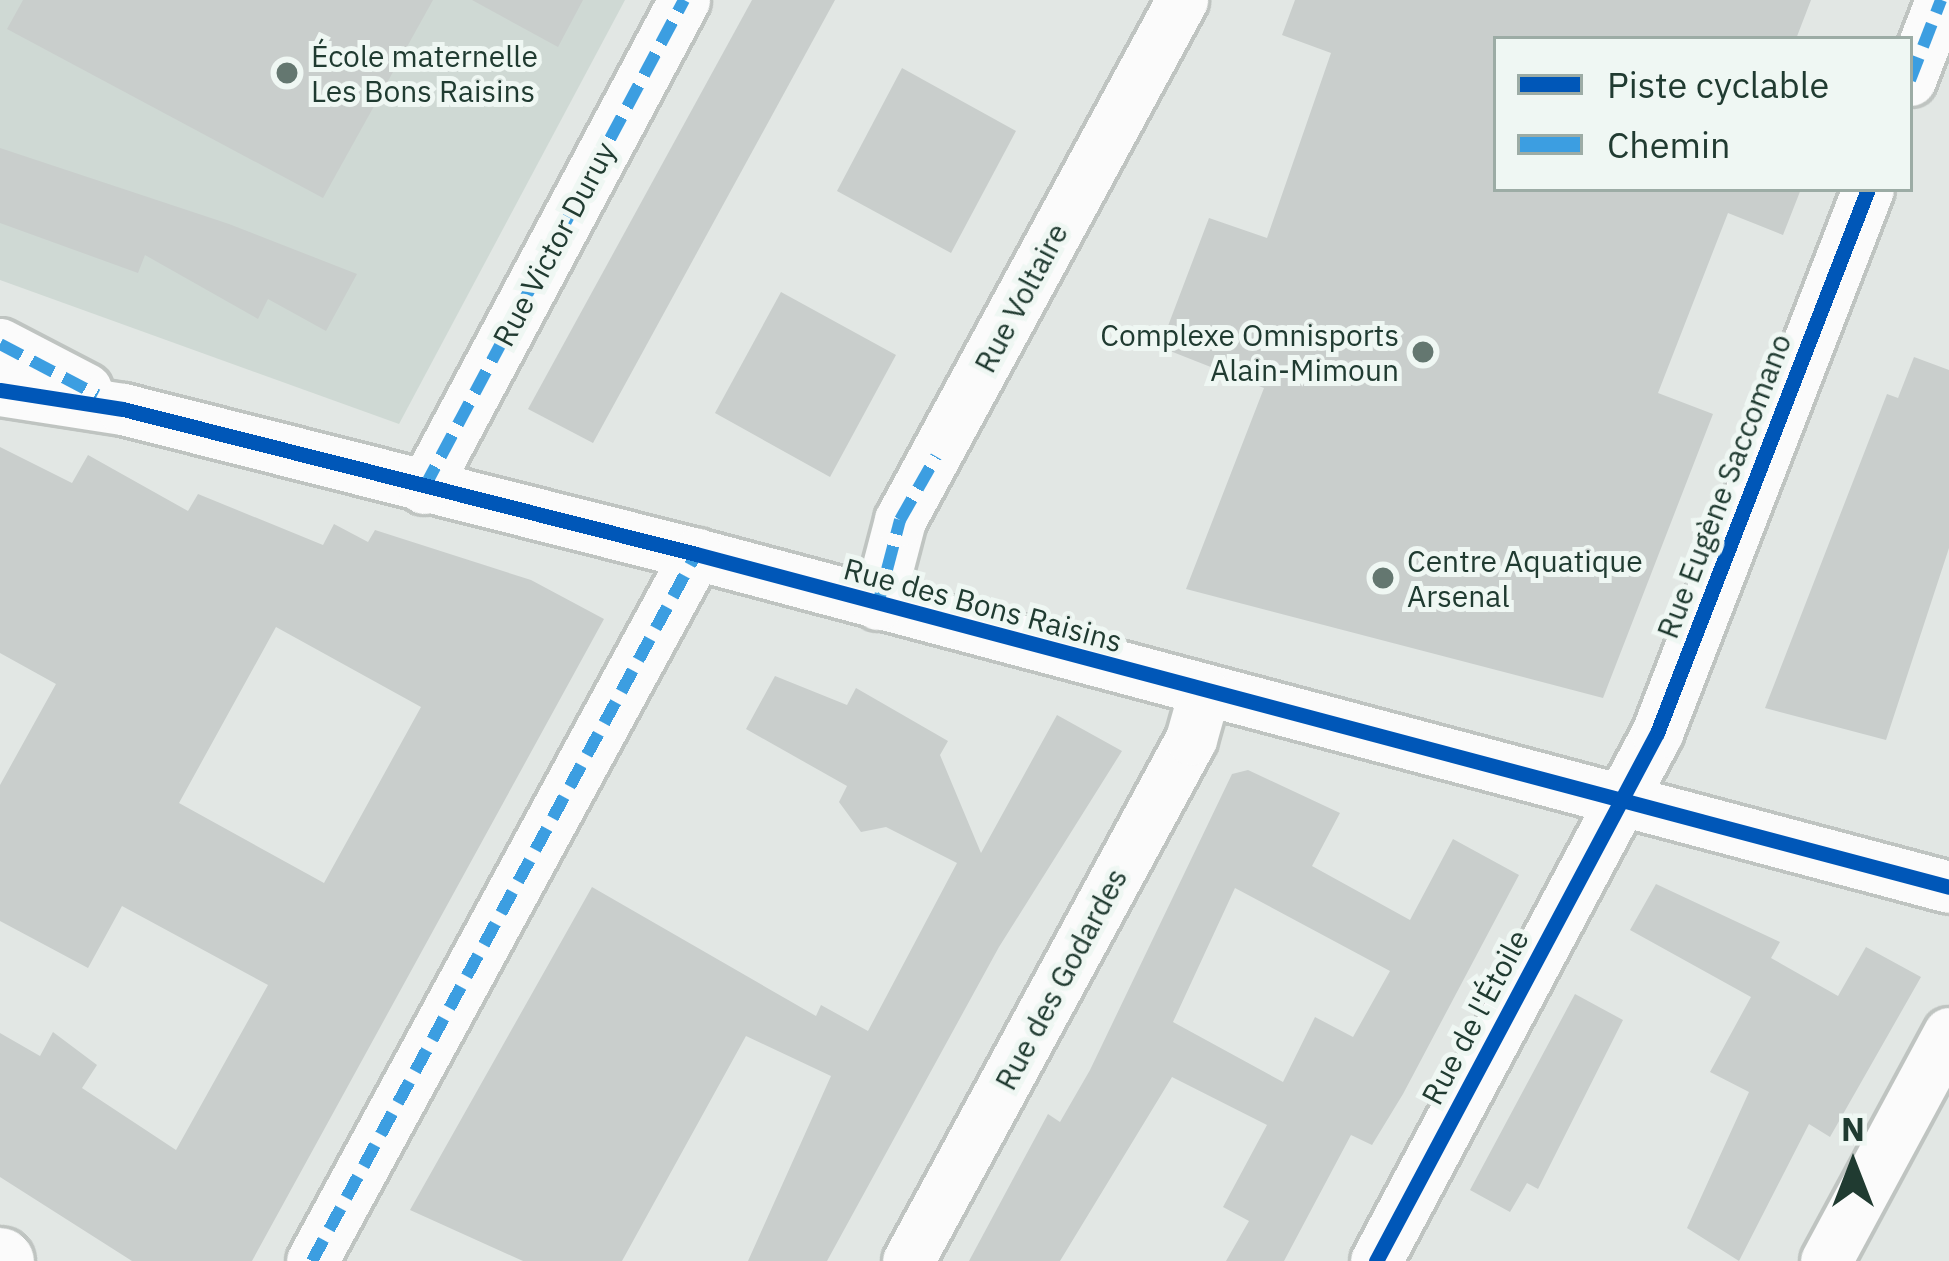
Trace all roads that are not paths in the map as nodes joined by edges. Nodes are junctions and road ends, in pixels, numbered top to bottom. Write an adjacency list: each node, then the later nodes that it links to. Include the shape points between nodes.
1 (684, 0): 9 (street, Rue Victor Duruy)
2 (1182, 0): 11 (street, Rue Voltaire, via 900,520)
3 (1941, 0): 4 (street)
4 (1913, 72)
5 (1867, 192): 13 (street, Rue Eugène Saccomano)
6 (0, 344): 8 (street, Rue des Bons Raisins)
7 (0, 390): 8 (street, Rue des Bons Raisins)
8 (123, 409): 9 (street, Rue des Bons Raisins)
9 (424, 488): 10 (street, Rue des Bons Raisins)
10 (696, 554): 11 (street, Rue des Bons Raisins); 16 (street)
11 (878, 604): 12 (street, Rue des Bons Raisins)
12 (1204, 693): 13 (street, Rue des Bons Raisins); 17 (street, Rue des Godardes, via 1191,739)
13 (1625, 800): 14 (street, Rue des Bons Raisins); 18 (street, Rue de l'Étoile)
14 (1949, 886)
15 (1949, 1033): 19 (street)
16 (312, 1261)
17 (908, 1261)
18 (1376, 1261)
19 (1826, 1261)

